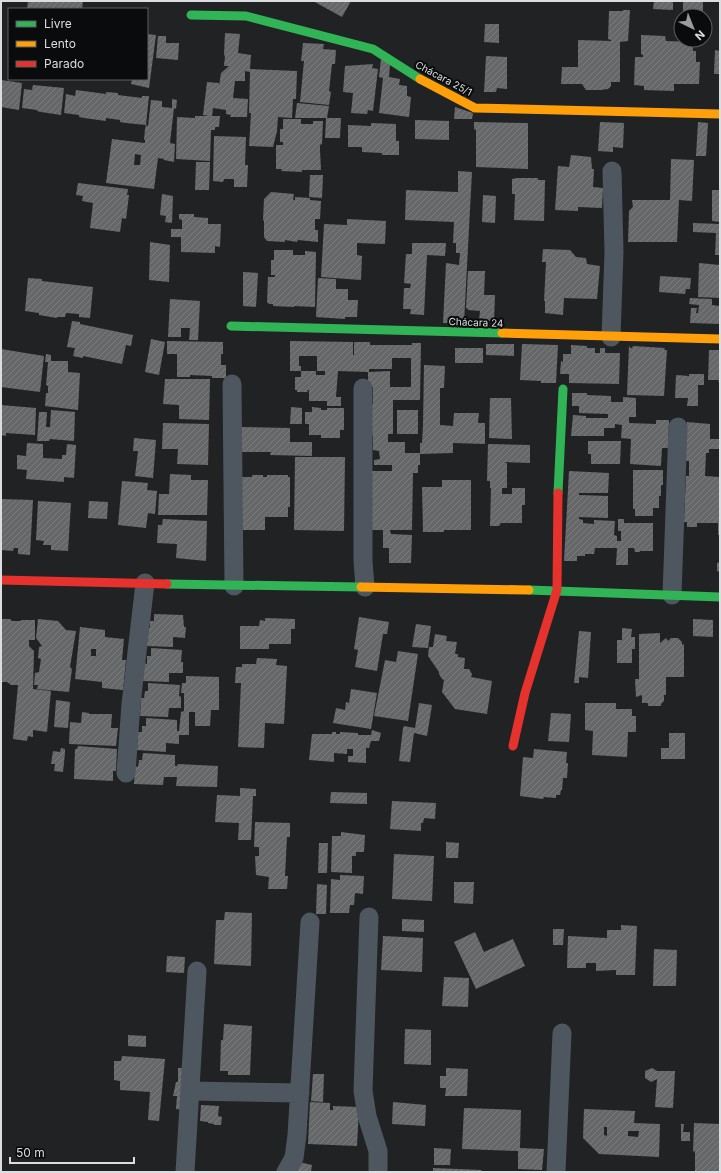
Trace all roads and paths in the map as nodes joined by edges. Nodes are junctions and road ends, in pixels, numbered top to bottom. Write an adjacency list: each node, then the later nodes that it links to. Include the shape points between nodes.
1 (191, 15): 2 (street, Chácara 25/1, via 246,16 373,48 421,80 475,108)
2 (720, 114)
3 (612, 171): 5 (street, via 614,252)
4 (231, 326): 5 (street, Chácara 24)
5 (611, 336): 6 (street, Chácara 24)
6 (720, 339)
7 (232, 384): 13 (street)
8 (363, 388): 14 (street)
9 (563, 388): 15 (street, via 558,476)
10 (678, 427): 16 (street)
11 (1, 580): 12 (street)
12 (145, 583): 13 (street); 19 (street)
13 (234, 586): 14 (street)
14 (365, 586): 15 (street)
15 (557, 590): 16 (street); 18 (street, via 525,693)
16 (672, 595): 17 (street)
17 (720, 597)
18 (513, 746)
19 (126, 773)
20 (369, 917): 28 (street, via 363,1091 378,1151)
21 (310, 922): 25 (street)
22 (196, 971): 24 (street)
23 (562, 1032): 29 (street)
24 (190, 1091): 25 (street); 26 (street)
25 (300, 1093): 27 (street, via 294,1158)
26 (185, 1172)
27 (286, 1172)
28 (378, 1172)
29 (556, 1172)

